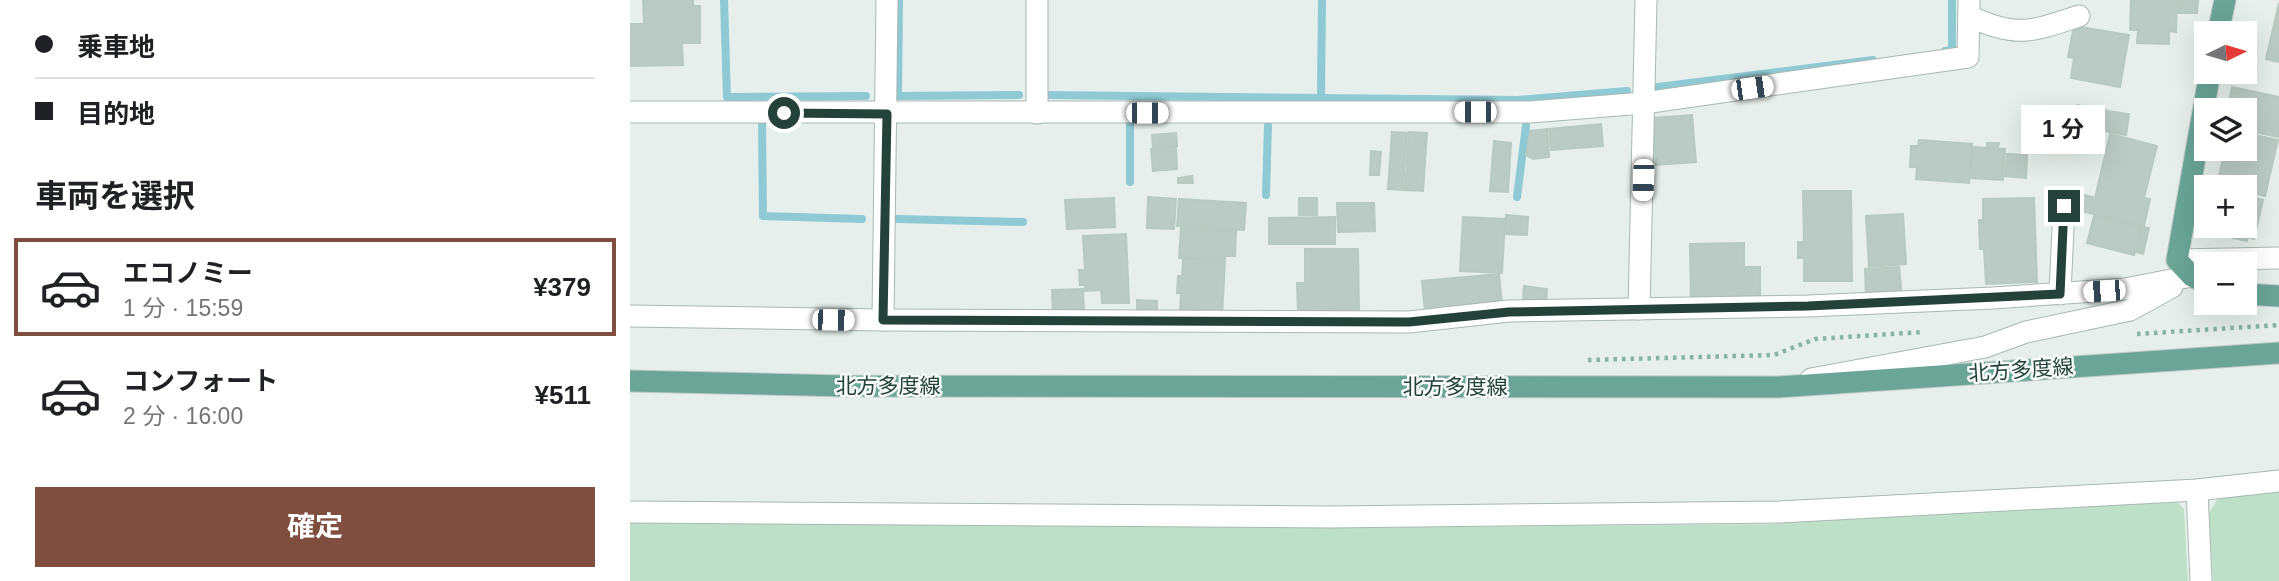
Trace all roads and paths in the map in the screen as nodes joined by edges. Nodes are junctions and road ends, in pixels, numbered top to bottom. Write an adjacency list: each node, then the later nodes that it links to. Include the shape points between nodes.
1 (887, 0): 12 (street)
2 (1037, 0): 11 (street)
3 (1646, 0): 9 (street)
4 (2225, 0): 7 (main road)
5 (1969, 8): 6 (street, via 1993,27 2013,32 2037,30); 9 (street, via 1968,57)
6 (2079, 16)
7 (2221, 21)
8 (2208, 84): 15 (main road)
9 (1644, 103): 11 (street, via 1530,112); 22 (street)
10 (630, 112): 12 (street)
11 (1037, 113): 12 (street)
12 (887, 114): 24 (street)
13 (2064, 206): 19 (street)
14 (2279, 258): 15 (street)
15 (2177, 260): 16 (main road)
16 (2194, 275)
17 (2194, 281): 19 (street)
18 (2194, 282): 31 (street, via 2130,310 2026,332 1985,347)
19 (2060, 294): 22 (street)
20 (2257, 295): 21 (main road)
21 (2279, 296)
22 (1639, 309): 24 (street, via 1509,312 1409,322)
23 (630, 316): 24 (street)
24 (883, 320)
25 (2279, 325): 27 (path)
26 (1931, 331): 29 (path, via 1815,339 1774,355)
27 (2136, 334)
28 (2279, 353): 31 (main road, 北方多度線)
29 (1576, 361)
30 (630, 380): 31 (main road, 北方多度線, via 845,386)
31 (1778, 387)
32 (2279, 481): 33 (street)
33 (2197, 490): 34 (street, via 1779,512 1330,517); 35 (street)
34 (630, 512)
35 (2201, 581)

